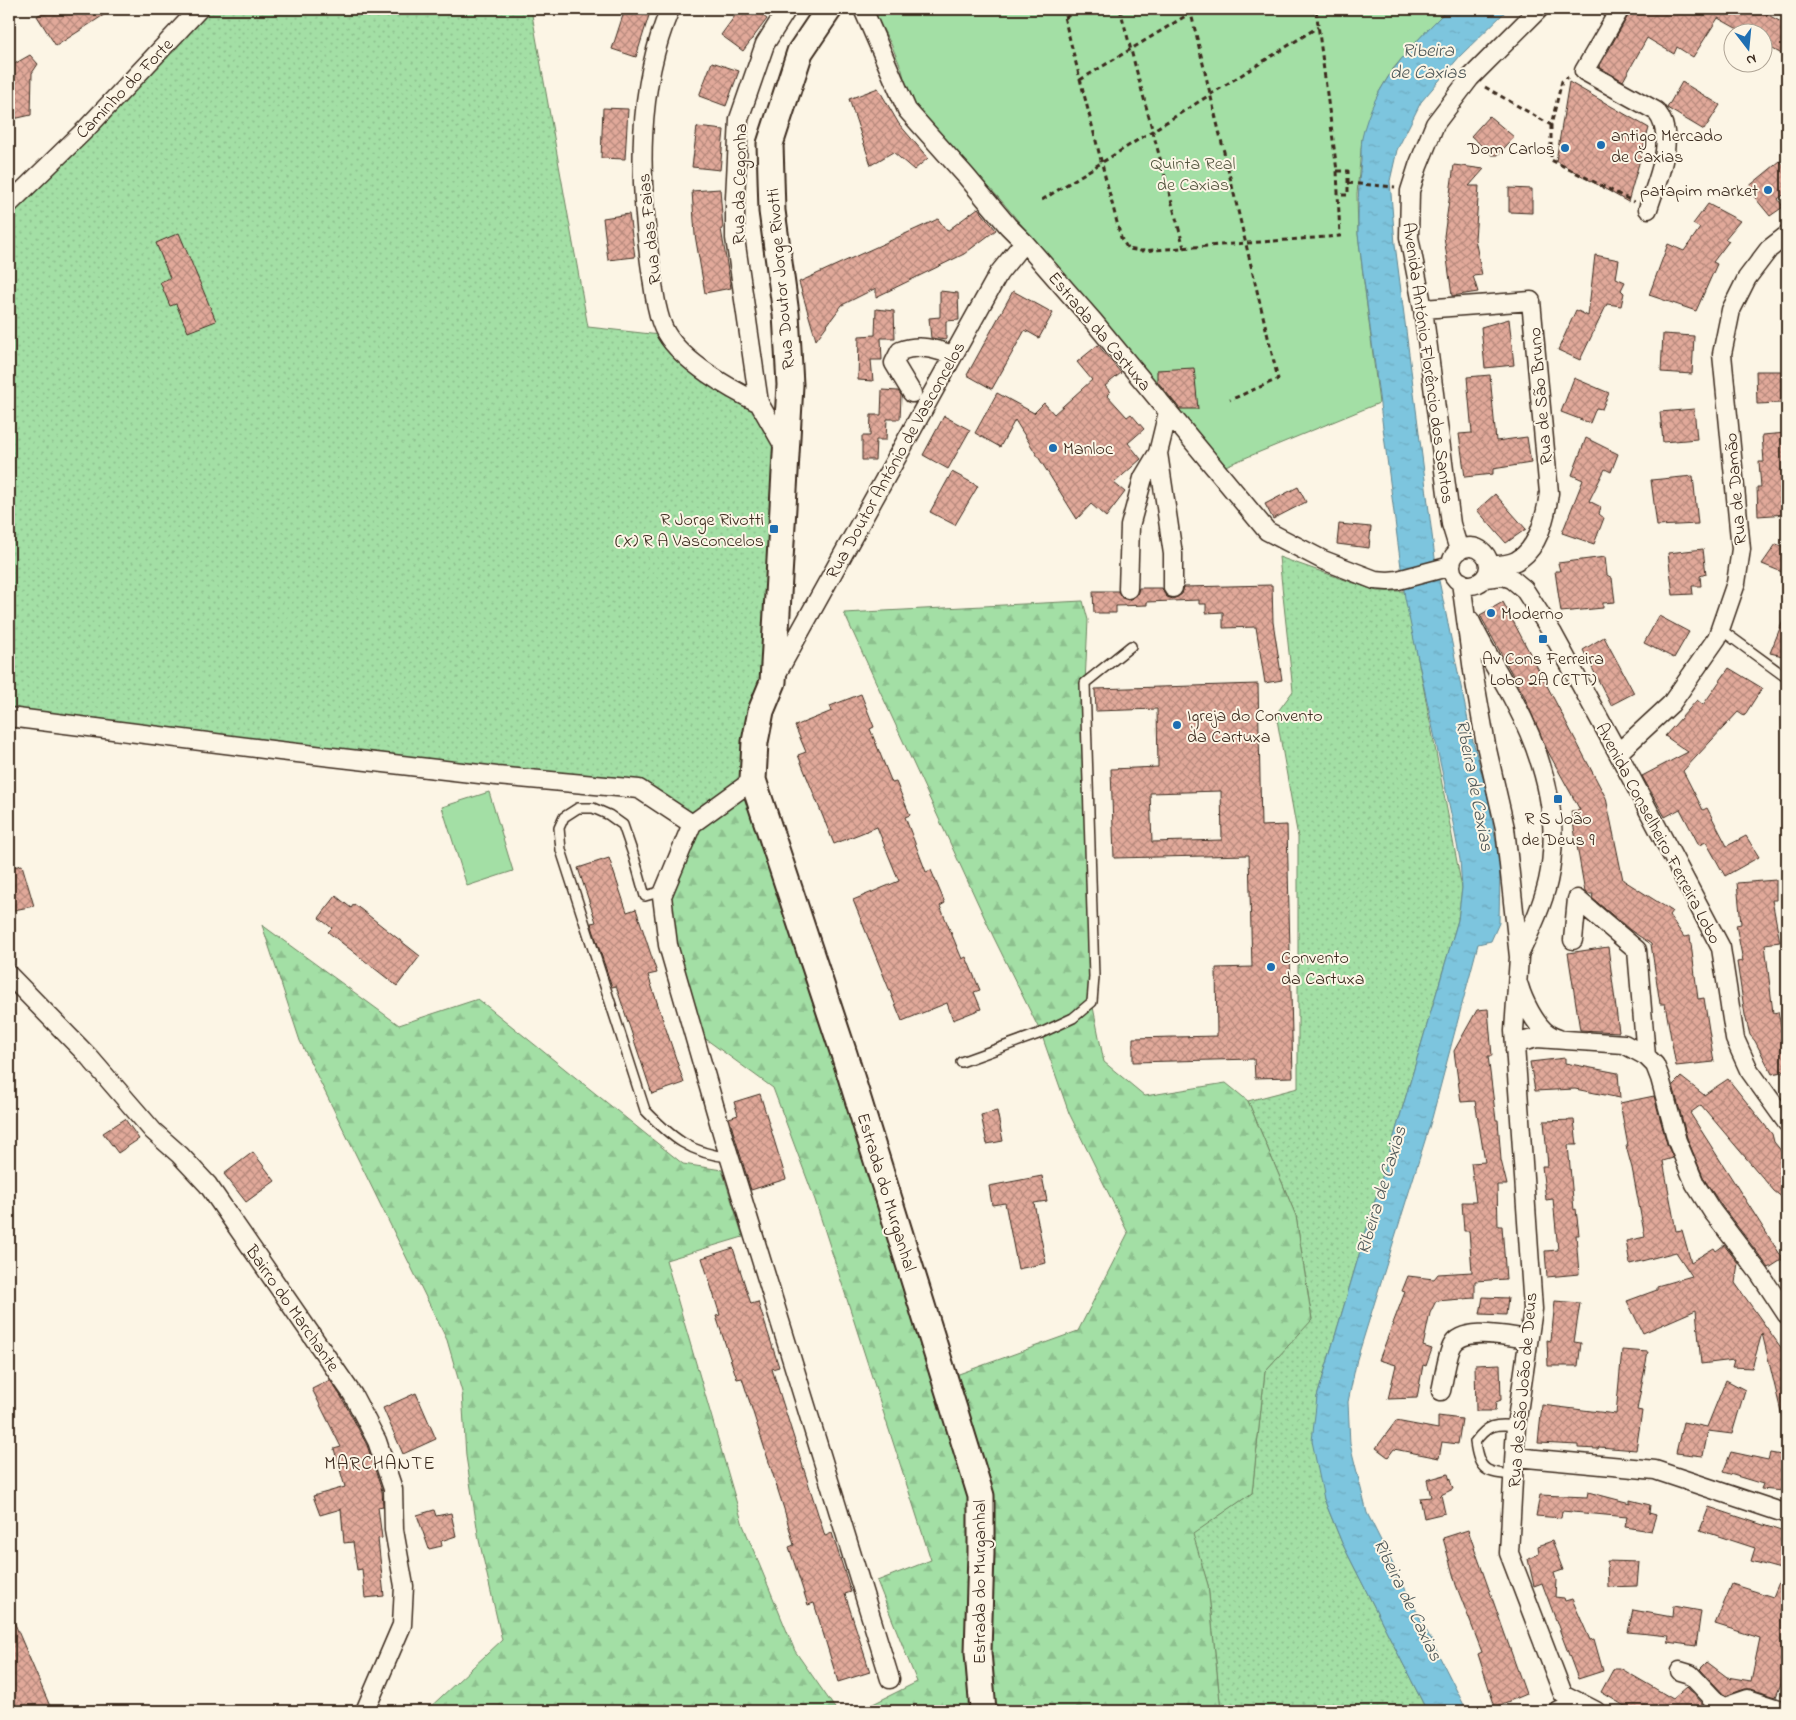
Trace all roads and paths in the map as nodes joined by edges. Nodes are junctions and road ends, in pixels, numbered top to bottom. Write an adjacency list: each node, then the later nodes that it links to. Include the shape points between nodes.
1 (199, 9): 29 (street, Caminho do Forte)
2 (670, 9): 39 (street, Rua das Faias, via 651,68 643,136 646,234 660,317 666,333 683,355 736,392)
3 (787, 9): 39 (street, Rua da Cegonha, via 765,44 739,119 736,238)
4 (829, 9): 41 (street, Rua Doutor Jorge Rivotti, via 800,52 770,144 772,211 787,323 790,385)
5 (863, 9): 32 (street, Estrada da Cartuxa, via 906,110)
6 (1062, 9): 14 (path)
7 (1079, 9): 14 (path)
8 (1120, 9): 16 (path)
9 (1197, 9): 13 (path)
10 (1316, 9): 15 (path)
11 (1539, 9): 18 (street, Avenida António Florêncio dos Santos)
12 (1620, 9): 17 (street)
13 (1190, 11): 16 (path); 20 (path)
14 (1065, 18): 19 (path)
15 (1318, 27): 20 (path); 24 (path)
16 (1131, 49): 19 (path); 22 (path)
17 (1584, 71): 21 (path, via 1562,81); 30 (street, via 1656,111 1662,119 1666,140 1664,154)
18 (1470, 78): 21 (path); 35 (street, Avenida António Florêncio dos Santos, via 1435,124 1410,190 1409,237)
19 (1080, 80): 23 (path)
20 (1210, 95): 22 (path); 33 (path)
21 (1551, 125): 30 (path, via 1551,160)
22 (1152, 131): 23 (path); 34 (path)
23 (1102, 163): 28 (path); 34 (path, via 1121,238 1128,249)
24 (1337, 171): 25 (path, via 1348,171); 27 (path)
25 (1348, 183): 26 (path); 27 (path, via 1348,195)
26 (1396, 187)
27 (1338, 195): 33 (path, via 1340,236)
28 (1042, 200)
29 (9, 204)
30 (1648, 209)
31 (1787, 235): 50 (street, Rua de Damão, via 1769,249 1747,278 1731,310 1722,354 1742,548 1736,583)
32 (1024, 242): 36 (street, Rua Doutor António de Vasconcelos, via 999,273); 40 (street, Estrada da Cartuxa)
33 (1246, 243): 34 (path); 38 (path, via 1278,379)
34 (1184, 248)
35 (1423, 309): 43 (street, Avenida António Florêncio dos Santos, via 1446,494); 45 (street, Rua de São Bruno, via 1531,301 1549,493 1547,507 1537,538 1525,553 1517,560)
36 (953, 355): 37 (street, via 931,348 911,347 900,351 894,363); 55 (street, Rua Doutor António de Vasconcelos)
37 (912, 393)
38 (1230, 400)
39 (760, 403): 41 (street, Rua da Cegonha)
40 (1168, 412): 42 (street); 44 (street, Estrada da Cartuxa, via 1267,532 1323,560 1375,580 1398,580)
41 (786, 450): 55 (street, Rua Doutor Jorge Rivotti)
42 (1158, 453): 47 (street, via 1173,554); 48 (street, via 1143,478 1130,526)
43 (1460, 550): 44 (street); 45 (street, via 1470,547 1481,550 1488,560)
44 (1446, 568): 46 (street)
45 (1487, 572): 46 (street, via 1473,584); 57 (street, Avenida Conselheiro Ferreira Lobo, via 1512,579 1524,589 1553,634)
46 (1460, 582): 49 (street, Rua de São João de Deus)
47 (1173, 588)
48 (1128, 589)
49 (1462, 602): 52 (street, Rua de São João de Deus); 53 (street, Rua de São João de Deus)
50 (1720, 629): 54 (lane); 57 (street, Rua de Damão, via 1671,704)
51 (1131, 646): 70 (lane, via 1084,683 1094,977 1092,1002 1073,1018 1041,1033)
52 (1494, 666): 53 (street, via 1487,660 1481,660); 62 (street, Rua de São João de Deus, via 1515,701 1538,755 1552,809 1554,845 1548,882)
53 (1472, 671): 61 (street, Rua de São João de Deus, via 1505,828)
54 (1787, 678)
55 (773, 682): 58 (street, Estrada do Murganhal, via 761,711)
56 (9, 717): 59 (street, via 280,752 639,788)
57 (1618, 753): 71 (street, Avenida Conselheiro Ferreira Lobo, via 1721,948 1735,1039 1749,1070)
58 (753, 780): 59 (street); 83 (street, Estrada do Murganhal, via 844,1054 981,1496 978,1652)
59 (692, 824): 60 (street)
60 (664, 891): 72 (street, via 668,945); 72 (lane, via 645,896 623,825 593,808 578,808 564,817 559,828 561,850 645,1110 663,1129 701,1153)
61 (1514, 908): 62 (street, via 1522,920 1532,919); 64 (street, Rua de São João de Deus)
62 (1537, 914): 64 (street, Rua de São João de Deus)
63 (1573, 940): 69 (street, via 1577,899 1637,950)
64 (1518, 957): 66 (street, Rua de São João de Deus)
65 (9, 975): 82 (street, Bairro do Marchante, via 208,1185 353,1395 376,1441 392,1489 394,1530 404,1586 402,1625)
66 (1517, 980): 67 (street, via 1526,1006 1547,1034); 68 (street, Rua de São João de Deus)
67 (1559, 1039): 68 (street, via 1528,1039); 69 (street, via 1624,1044)
68 (1515, 1050): 74 (street, Rua de São João de Deus, via 1533,1309)
69 (1646, 1056): 73 (street, via 1660,1078 1677,1141 1695,1184)
70 (961, 1062)
71 (1787, 1123)
72 (729, 1157): 80 (street)
73 (1787, 1315)
74 (1528, 1339): 75 (street, via 1471,1333 1461,1337 1452,1344); 76 (street, Rua de São João de Deus)
75 (1440, 1391)
76 (1516, 1426): 77 (street, Rua de São João de Deus); 77 (lane, via 1493,1426 1482,1432 1475,1442 1478,1460 1484,1469 1496,1474)
77 (1514, 1466): 78 (street, via 1655,1470); 81 (street, Rua de São João de Deus, via 1509,1553 1563,1694)
78 (1787, 1514)
79 (1680, 1671): 85 (street, via 1690,1674 1722,1708 1748,1699)
80 (890, 1679)
81 (1588, 1707): 84 (street)
82 (365, 1711)
83 (983, 1711)
84 (1559, 1711)
85 (1785, 1711)

